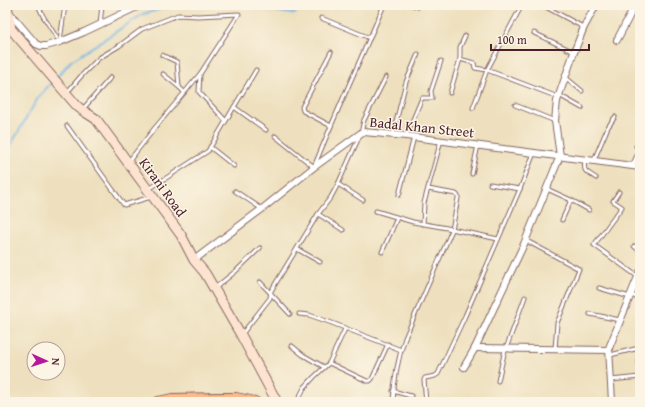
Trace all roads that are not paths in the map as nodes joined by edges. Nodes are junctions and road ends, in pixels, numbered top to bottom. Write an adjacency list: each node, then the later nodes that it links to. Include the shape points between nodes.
1 (38, 5): 20 (lane)
2 (65, 5): 20 (lane)
3 (102, 5): 14 (lane)
4 (141, 5): 14 (street)
5 (384, 5): 19 (lane)
6 (412, 5): 11 (lane)
7 (522, 5): 29 (lane)
8 (596, 5): 16 (street)
9 (634, 5): 21 (street)
10 (7, 7): 15 (main road, Kirani Road); 20 (street, via 36,44 46,46)
11 (418, 7)
12 (546, 7): 16 (lane)
13 (321, 18): 19 (lane)
14 (100, 24): 20 (street)
15 (8, 27): 43 (main road, Kirani Road)
16 (584, 27): 23 (street)
17 (534, 33): 23 (lane)
18 (465, 36): 26 (lane, via 460,47)
19 (370, 38): 50 (lane)
20 (58, 40)
21 (617, 40)
22 (331, 52): 50 (lane, via 302,107 303,111)
23 (574, 52): 34 (street)
24 (162, 54): 35 (lane, via 177,62)
25 (418, 54): 53 (lane, via 406,82)
26 (460, 58): 29 (lane, via 474,63 475,68); 39 (lane)
27 (442, 61): 55 (lane, via 431,91 432,98 422,98)
28 (256, 70): 42 (lane)
29 (487, 70): 40 (lane); 44 (lane)
30 (163, 74): 35 (lane)
31 (200, 74): 36 (lane, via 239,14 178,15 142,29 99,58); 38 (lane); 47 (lane, via 199,92)
32 (111, 76): 43 (lane)
33 (386, 77): 52 (lane, via 364,120)
34 (565, 77): 37 (lane); 40 (street)
35 (179, 87): 38 (lane)
36 (70, 89)
37 (582, 91)
38 (184, 92): 66 (lane)
39 (450, 93)
40 (559, 96): 45 (lane); 48 (street)
41 (515, 105): 48 (lane)
42 (234, 107): 47 (lane); 51 (lane)
43 (79, 108): 66 (main road, Kirani Road, via 96,118)
44 (474, 108)
45 (582, 108)
46 (615, 117): 65 (lane, via 608,127)
47 (226, 121): 60 (lane)
48 (556, 121): 63 (street)
49 (67, 126): 80 (lane, via 124,206)
50 (330, 126): 69 (lane)
51 (266, 130)
52 (361, 133): 53 (street, Badal Khan Street); 69 (street, Badal Khan Street); 73 (lane)
53 (393, 134): 55 (street, Badal Khan Street)
54 (275, 136): 69 (lane)
55 (406, 136): 56 (street, Badal Khan Street)
56 (414, 137): 57 (street, Badal Khan Street); 81 (lane)
57 (441, 140): 58 (street, Badal Khan Street); 76 (lane)
58 (478, 145): 62 (street, Badal Khan Street); 71 (lane)
59 (636, 146): 61 (lane)
60 (210, 148): 67 (lane); 80 (lane)
61 (640, 148): 68 (lane)
62 (534, 153): 63 (street, Badal Khan Street); 77 (lane)
63 (560, 156): 64 (street, Badal Khan Street); 75 (street)
64 (586, 160): 65 (street, Badal Khan Street); 72 (lane, via 585,171)
65 (594, 161): 68 (street, Badal Khan Street)
66 (128, 163): 80 (main road, Kirani Road)
67 (234, 166)
68 (632, 166): 70 (street, Badal Khan Street)
69 (314, 167): 84 (street, Badal Khan Street)
70 (640, 167)
71 (472, 174)
72 (596, 178)
73 (338, 184): 82 (lane); 87 (lane)
74 (490, 184): 77 (lane)
75 (546, 188): 83 (lane); 94 (street)
76 (428, 189): 90 (lane); 92 (lane, via 458,196)
77 (520, 189): 93 (lane)
78 (235, 191): 84 (lane)
79 (619, 192): 102 (lane, via 613,201 622,207 594,245)
80 (150, 193): 100 (main road, Kirani Road, via 180,235)
81 (399, 195)
82 (363, 200)
83 (571, 200): 85 (lane); 89 (lane)
84 (262, 209): 100 (street, Badal Khan Street)
85 (590, 210)
86 (376, 211): 88 (lane)
87 (318, 214): 91 (lane); 97 (lane)
88 (396, 218): 90 (lane); 99 (lane)
89 (562, 220)
90 (423, 224): 92 (lane)
91 (343, 230)
92 (452, 230): 93 (lane); 121 (lane)
93 (498, 239): 137 (lane, via 438,374 424,378)
94 (526, 240): 118 (street); 120 (lane, via 579,269 557,323)
95 (634, 246): 98 (lane)
96 (260, 248): 105 (lane)
97 (297, 249): 101 (lane); 106 (lane)
98 (640, 251)
99 (382, 252)
100 (194, 260): 105 (main road, Kirani Road)
101 (320, 262)
102 (639, 274): 107 (street)
103 (260, 282): 106 (lane)
104 (599, 288): 107 (lane)
105 (214, 289): 115 (main road, Kirani Road)
106 (270, 294): 110 (lane); 115 (lane, via 270,298)
107 (630, 295): 109 (lane); 113 (street)
108 (526, 297): 119 (lane)
109 (640, 300)
110 (290, 314)
111 (299, 314): 114 (lane)
112 (590, 314): 113 (lane)
113 (620, 320): 122 (street)
114 (345, 328): 116 (lane); 123 (lane)
115 (241, 335): 134 (main road, Kirani Road)
116 (388, 344): 121 (lane); 123 (lane, via 370,381)
117 (292, 346): 125 (lane)
118 (475, 348): 119 (street); 126 (street)
119 (507, 348): 120 (street); 129 (lane)
120 (556, 349): 122 (street)
121 (401, 350): 130 (lane)
122 (609, 353): 124 (lane, via 638,350); 128 (street)
123 (329, 363): 125 (lane)
124 (639, 363)
125 (324, 367): 135 (lane, via 304,388)
126 (464, 367)
127 (640, 377): 128 (lane)
128 (611, 380): 138 (street)
129 (498, 381)
130 (393, 392): 131 (lane); 136 (lane)
131 (411, 396)
132 (158, 402): 133 (main road, via 172,399 218,398)
133 (255, 402)
134 (277, 402)
135 (298, 402)
136 (393, 402)
137 (426, 402)
138 (612, 402)

